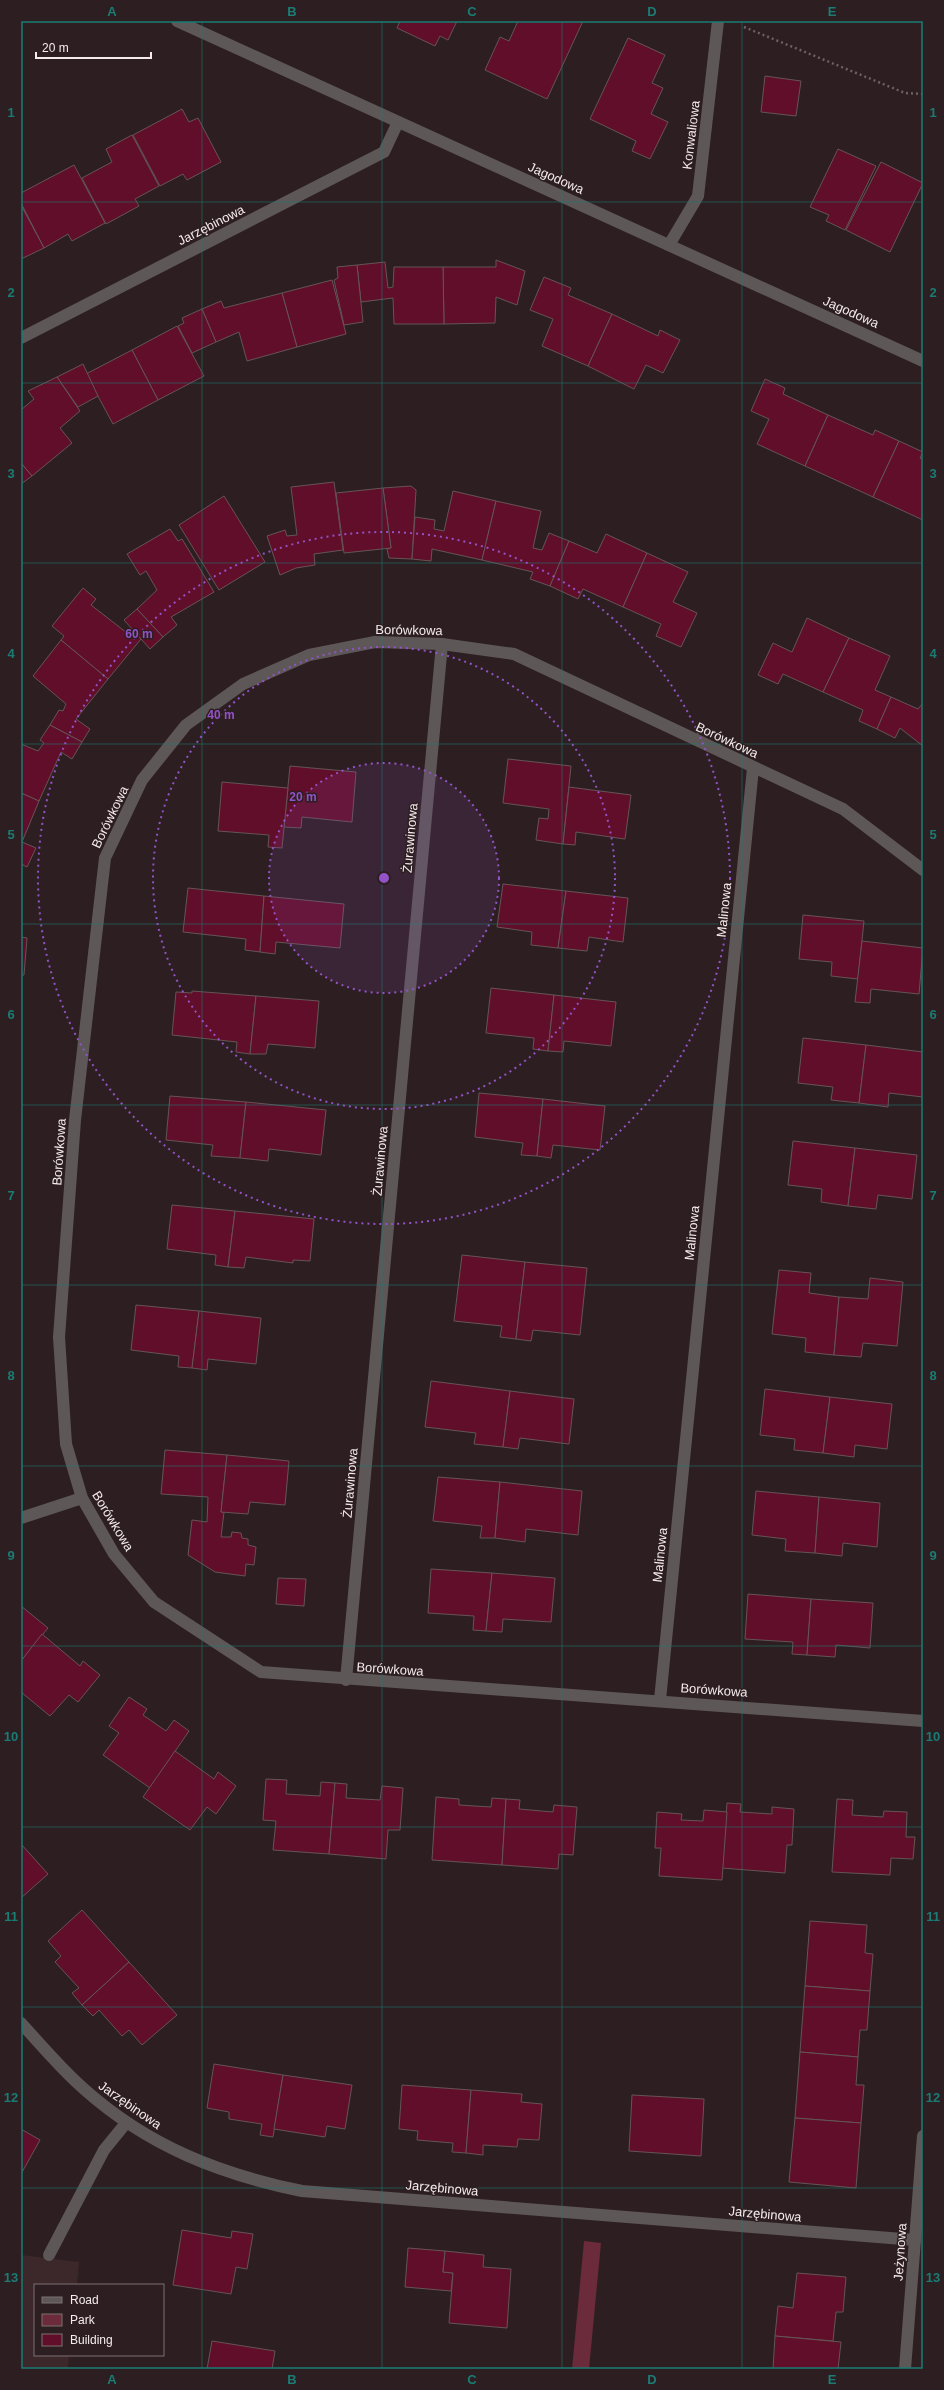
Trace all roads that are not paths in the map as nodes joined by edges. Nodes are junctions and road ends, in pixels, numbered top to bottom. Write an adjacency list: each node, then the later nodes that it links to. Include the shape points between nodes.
1 (177, 21): 3 (street, Jagodowa)
2 (718, 21): 4 (street, Konwaliowa, via 698,196)
3 (398, 122): 4 (street, Jagodowa); 5 (street, Jarzębinowa, via 384,152)
4 (669, 245): 6 (street, Jagodowa)
5 (21, 338)
6 (923, 361)
7 (442, 644): 8 (street, Borówkowa, via 514,654); 10 (street, Borówkowa, via 375,642 309,655 243,684 186,726 147,774 105,858 75,1120 59,1337 66,1444); 12 (street, Żurawinowa)
8 (753, 768): 9 (street, Borówkowa, via 844,809); 13 (street, Malinowa)
9 (923, 870)
10 (82, 1498): 11 (street); 12 (street, Borówkowa, via 114,1554 154,1602 261,1672)
11 (21, 1518)
12 (346, 1680): 13 (street, Borówkowa)
13 (660, 1700): 14 (street, Borówkowa)
14 (923, 1721)
15 (21, 2023): 16 (street, Jarzębinowa, via 84,2089)
16 (126, 2122): 18 (street, Jarzębinowa, via 172,2150 214,2168 259,2182 302,2191); 19 (street, via 104,2150)
17 (923, 2136): 18 (street, Jeżynowa)
18 (915, 2240): 20 (street, Jeżynowa)
19 (49, 2255)
20 (905, 2369)

